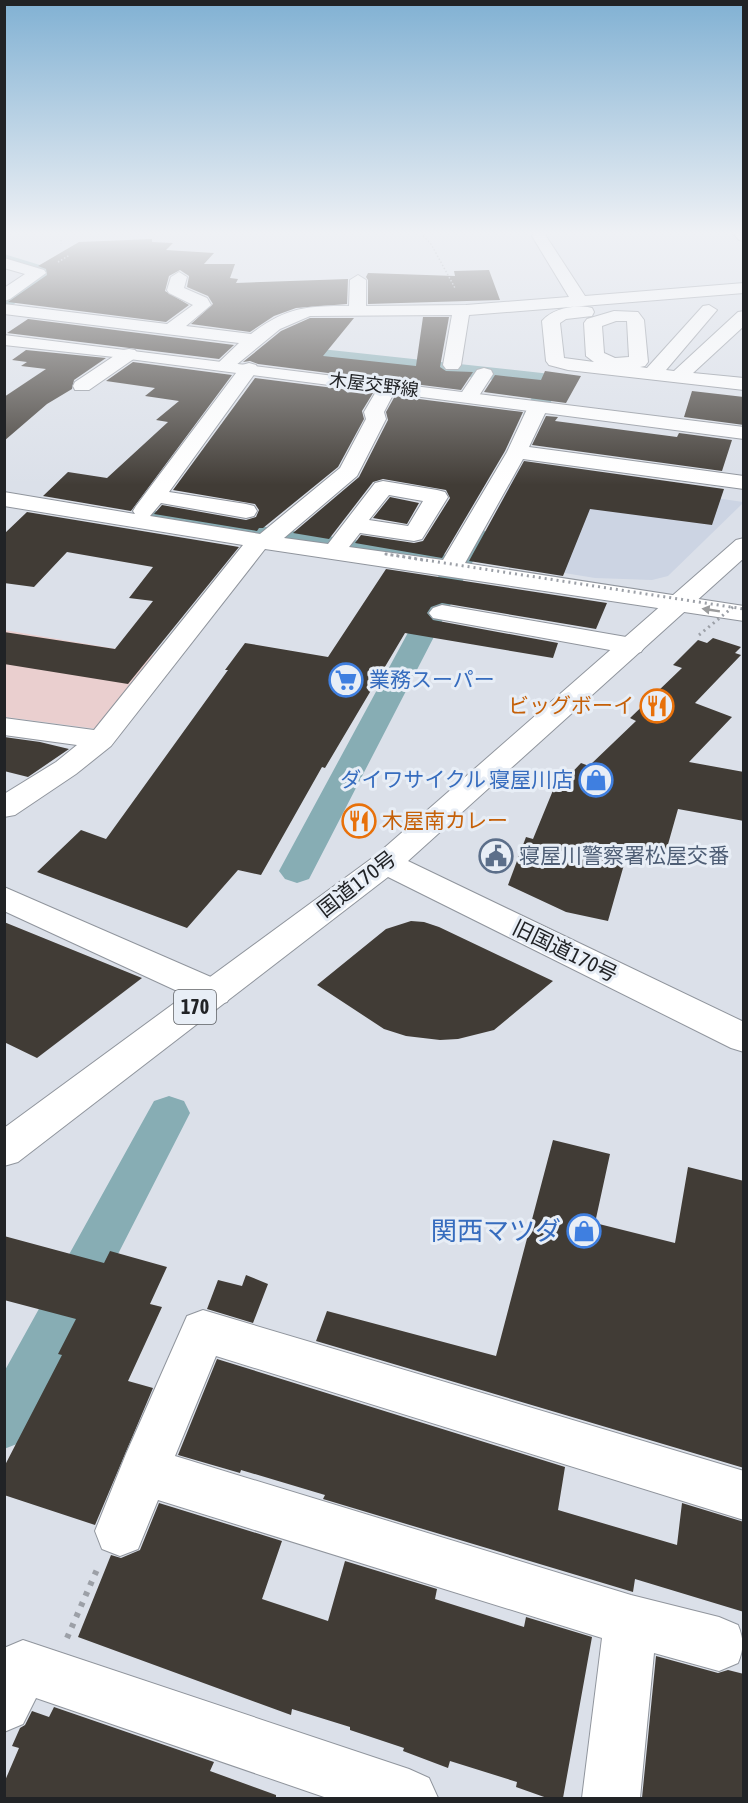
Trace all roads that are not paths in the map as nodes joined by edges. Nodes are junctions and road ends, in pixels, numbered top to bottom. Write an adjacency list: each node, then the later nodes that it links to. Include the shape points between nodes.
1 (72, 317): 11 (main road)
2 (187, 317): 11 (main road)
3 (289, 317): 13 (main road)
4 (462, 317): 16 (main road)
5 (556, 317): 20 (main road, via 551,321 553,358 560,363)
6 (599, 317): 10 (main road)
7 (653, 317): 10 (main road)
8 (693, 317): 20 (main road)
9 (742, 317): 21 (main road, via 726,343)
10 (632, 322): 14 (main road); 14 (main road, via 601,319 593,323); 14 (main road, via 639,362 613,364 598,358)
11 (171, 329): 13 (main road)
12 (4, 340): 15 (main road, 木屋交野線)
13 (254, 340): 17 (main road)
14 (603, 340)
15 (129, 354): 17 (main road, 木屋交野線); 23 (main road)
16 (452, 365)
17 (224, 366): 18 (main road, 木屋交野線)
18 (249, 369): 24 (main road, 木屋交野線); 31 (main road, via 150,503)
19 (484, 374): 25 (main road)
20 (652, 374): 21 (main road)
21 (678, 377): 22 (main road)
22 (741, 383)
23 (82, 386)
24 (388, 387): 25 (main road, 木屋交野線); 33 (main road, via 349,471)
25 (468, 398): 26 (main road, 木屋交野線)
26 (538, 407): 27 (main road, 木屋交野線); 28 (main road)
27 (744, 433)
28 (517, 452): 29 (main road, via 649,462); 35 (main road)
29 (744, 483)
30 (16, 501): 32 (main road); 33 (main road)
31 (246, 511)
32 (4, 523)
33 (268, 538): 35 (main road, via 341,541); 41 (main road)
34 (744, 545): 36 (main road, 国道170号 / 170)
35 (450, 568): 36 (main road)
36 (679, 605): 37 (main road, one-way to 36); 39 (main road, 国道170号 / 170)
37 (738, 611)
38 (442, 614): 39 (main road)
39 (632, 646): 43 (main road, 国道170号 / 170)
40 (4, 726): 41 (main road)
41 (101, 740): 42 (main road, via 66,768)
42 (8, 802)
43 (386, 863): 45 (main road, 国道170号 / 170); 46 (main road, 旧国道170号)
44 (4, 898): 45 (main road)
45 (214, 993): 47 (main road, 国道170号 / 170)
46 (744, 1038)
47 (4, 1150)
48 (143, 1471): 49 (main road, via 203,1331); 50 (main road); 51 (main road)
49 (744, 1496)
50 (120, 1532)
51 (631, 1621): 52 (main road); 55 (main road)
52 (719, 1644)
53 (4, 1705): 54 (main road, via 23,1667)
54 (409, 1798)
55 (611, 1798)

